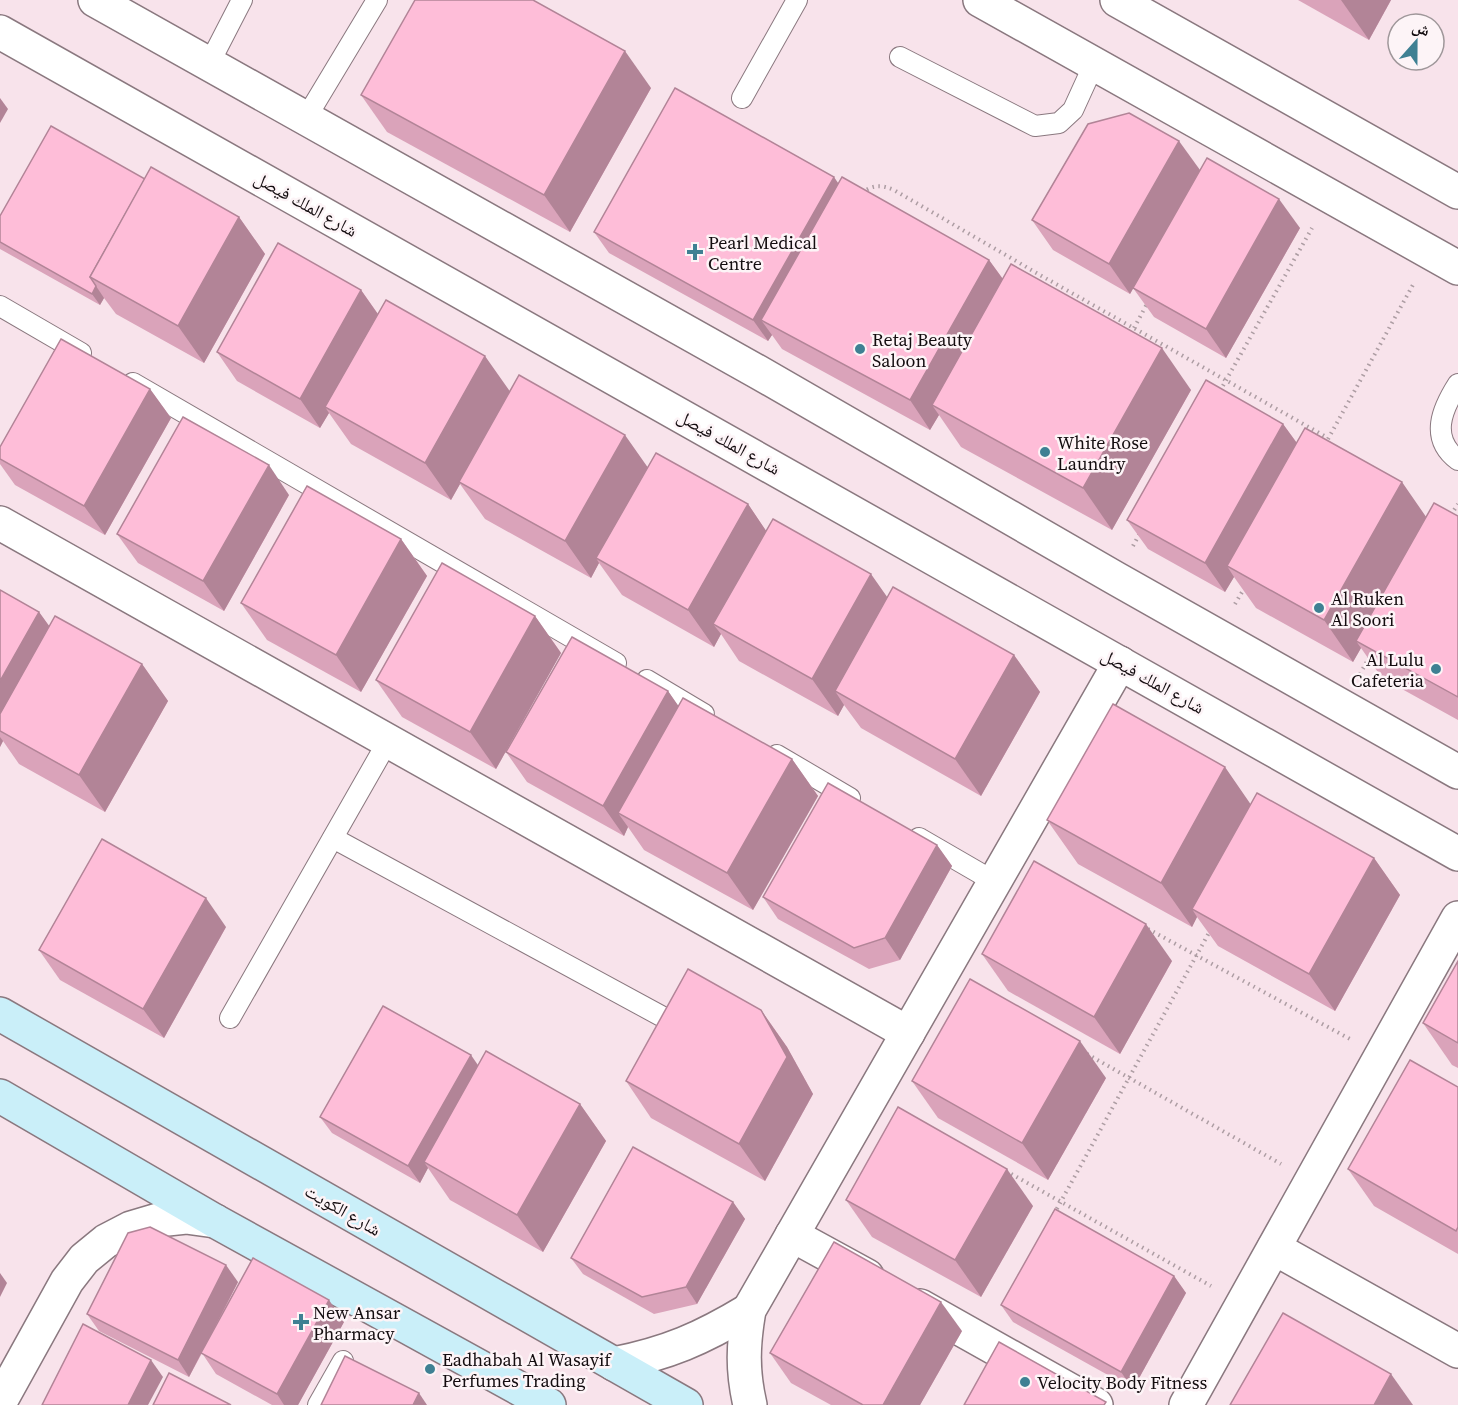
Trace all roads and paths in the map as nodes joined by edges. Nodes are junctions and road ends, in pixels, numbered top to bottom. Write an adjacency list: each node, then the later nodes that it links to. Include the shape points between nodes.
1 (95, 0): 9 (street)
2 (242, 0): 9 (lane)
3 (377, 0): 12 (lane)
4 (797, 0): 11 (lane)
5 (980, 0): 10 (street)
6 (1116, 0): 13 (street)
7 (0, 32): 38 (street, شارع الملك فيصل)
8 (900, 57): 10 (lane, via 1035,126 1059,123 1073,110)
9 (208, 64): 12 (street)
10 (1094, 64): 14 (street)
11 (742, 98)
12 (306, 118): 34 (street)
13 (1458, 192)
14 (1330, 196): 16 (street); 24 (path)
15 (856, 200): 17 (path, via 872,186 894,190)
16 (1449, 255): 27 (path)
17 (1040, 275): 18 (path); 21 (path)
18 (1034, 285)
19 (1151, 297): 21 (path)
20 (0, 306): 22 (lane)
21 (1134, 328): 24 (path)
22 (93, 360)
23 (114, 372): 40 (lane)
24 (1226, 380): 26 (path); 27 (path)
25 (1458, 384): 29 (lane, via 1445,405 1441,422 1443,439)
26 (1214, 401)
27 (1328, 438): 28 (path)
28 (1323, 448)
29 (1458, 460)
30 (1458, 504): 32 (path)
31 (0, 524): 41 (street)
32 (1446, 524)
33 (1144, 526): 34 (path)
34 (1115, 578): 36 (street)
35 (1247, 584): 36 (path)
36 (1218, 636): 39 (street)
37 (1376, 645): 39 (path)
38 (1120, 663): 47 (street, شارع الملك فيصل); 48 (street)
39 (1341, 706): 43 (street)
40 (715, 720)
41 (388, 741): 46 (lane); 56 (street)
42 (757, 744): 44 (lane)
43 (1458, 772)
44 (871, 810)
45 (902, 828): 48 (lane)
46 (333, 838): 54 (lane); 55 (lane)
47 (1458, 854)
48 (995, 882): 56 (street)
49 (1458, 918): 58 (street)
50 (1213, 926): 52 (path)
51 (1145, 927): 52 (path)
52 (1196, 956): 58 (path); 59 (path)
53 (0, 1014): 72 (main road, شارع الكويت)
54 (230, 1018)
55 (674, 1023)
56 (908, 1033): 66 (street)
57 (1077, 1048): 59 (path)
58 (1381, 1056): 62 (street)
59 (1129, 1078): 62 (path); 63 (path)
60 (0, 1096): 64 (main road)
61 (1001, 1168): 63 (path)
62 (1312, 1180): 67 (street)
63 (1060, 1202): 65 (path); 68 (path)
64 (215, 1221): 73 (street, via 186,1217 140,1225 106,1241 84,1259 62,1289); 75 (main road)
65 (1050, 1222)
66 (792, 1234): 69 (street); 78 (street)
67 (1274, 1248): 68 (street); 70 (street)
68 (1243, 1304): 79 (street)
69 (749, 1310): 72 (street, via 684,1345); 77 (street, via 743,1345)
70 (1458, 1351)
71 (344, 1361): 74 (lane)
72 (614, 1364): 76 (main road, شارع الكويت)
73 (0, 1402)
74 (318, 1405)
75 (549, 1405)
76 (686, 1405)
77 (750, 1405)
78 (1096, 1405)
79 (1186, 1405)

